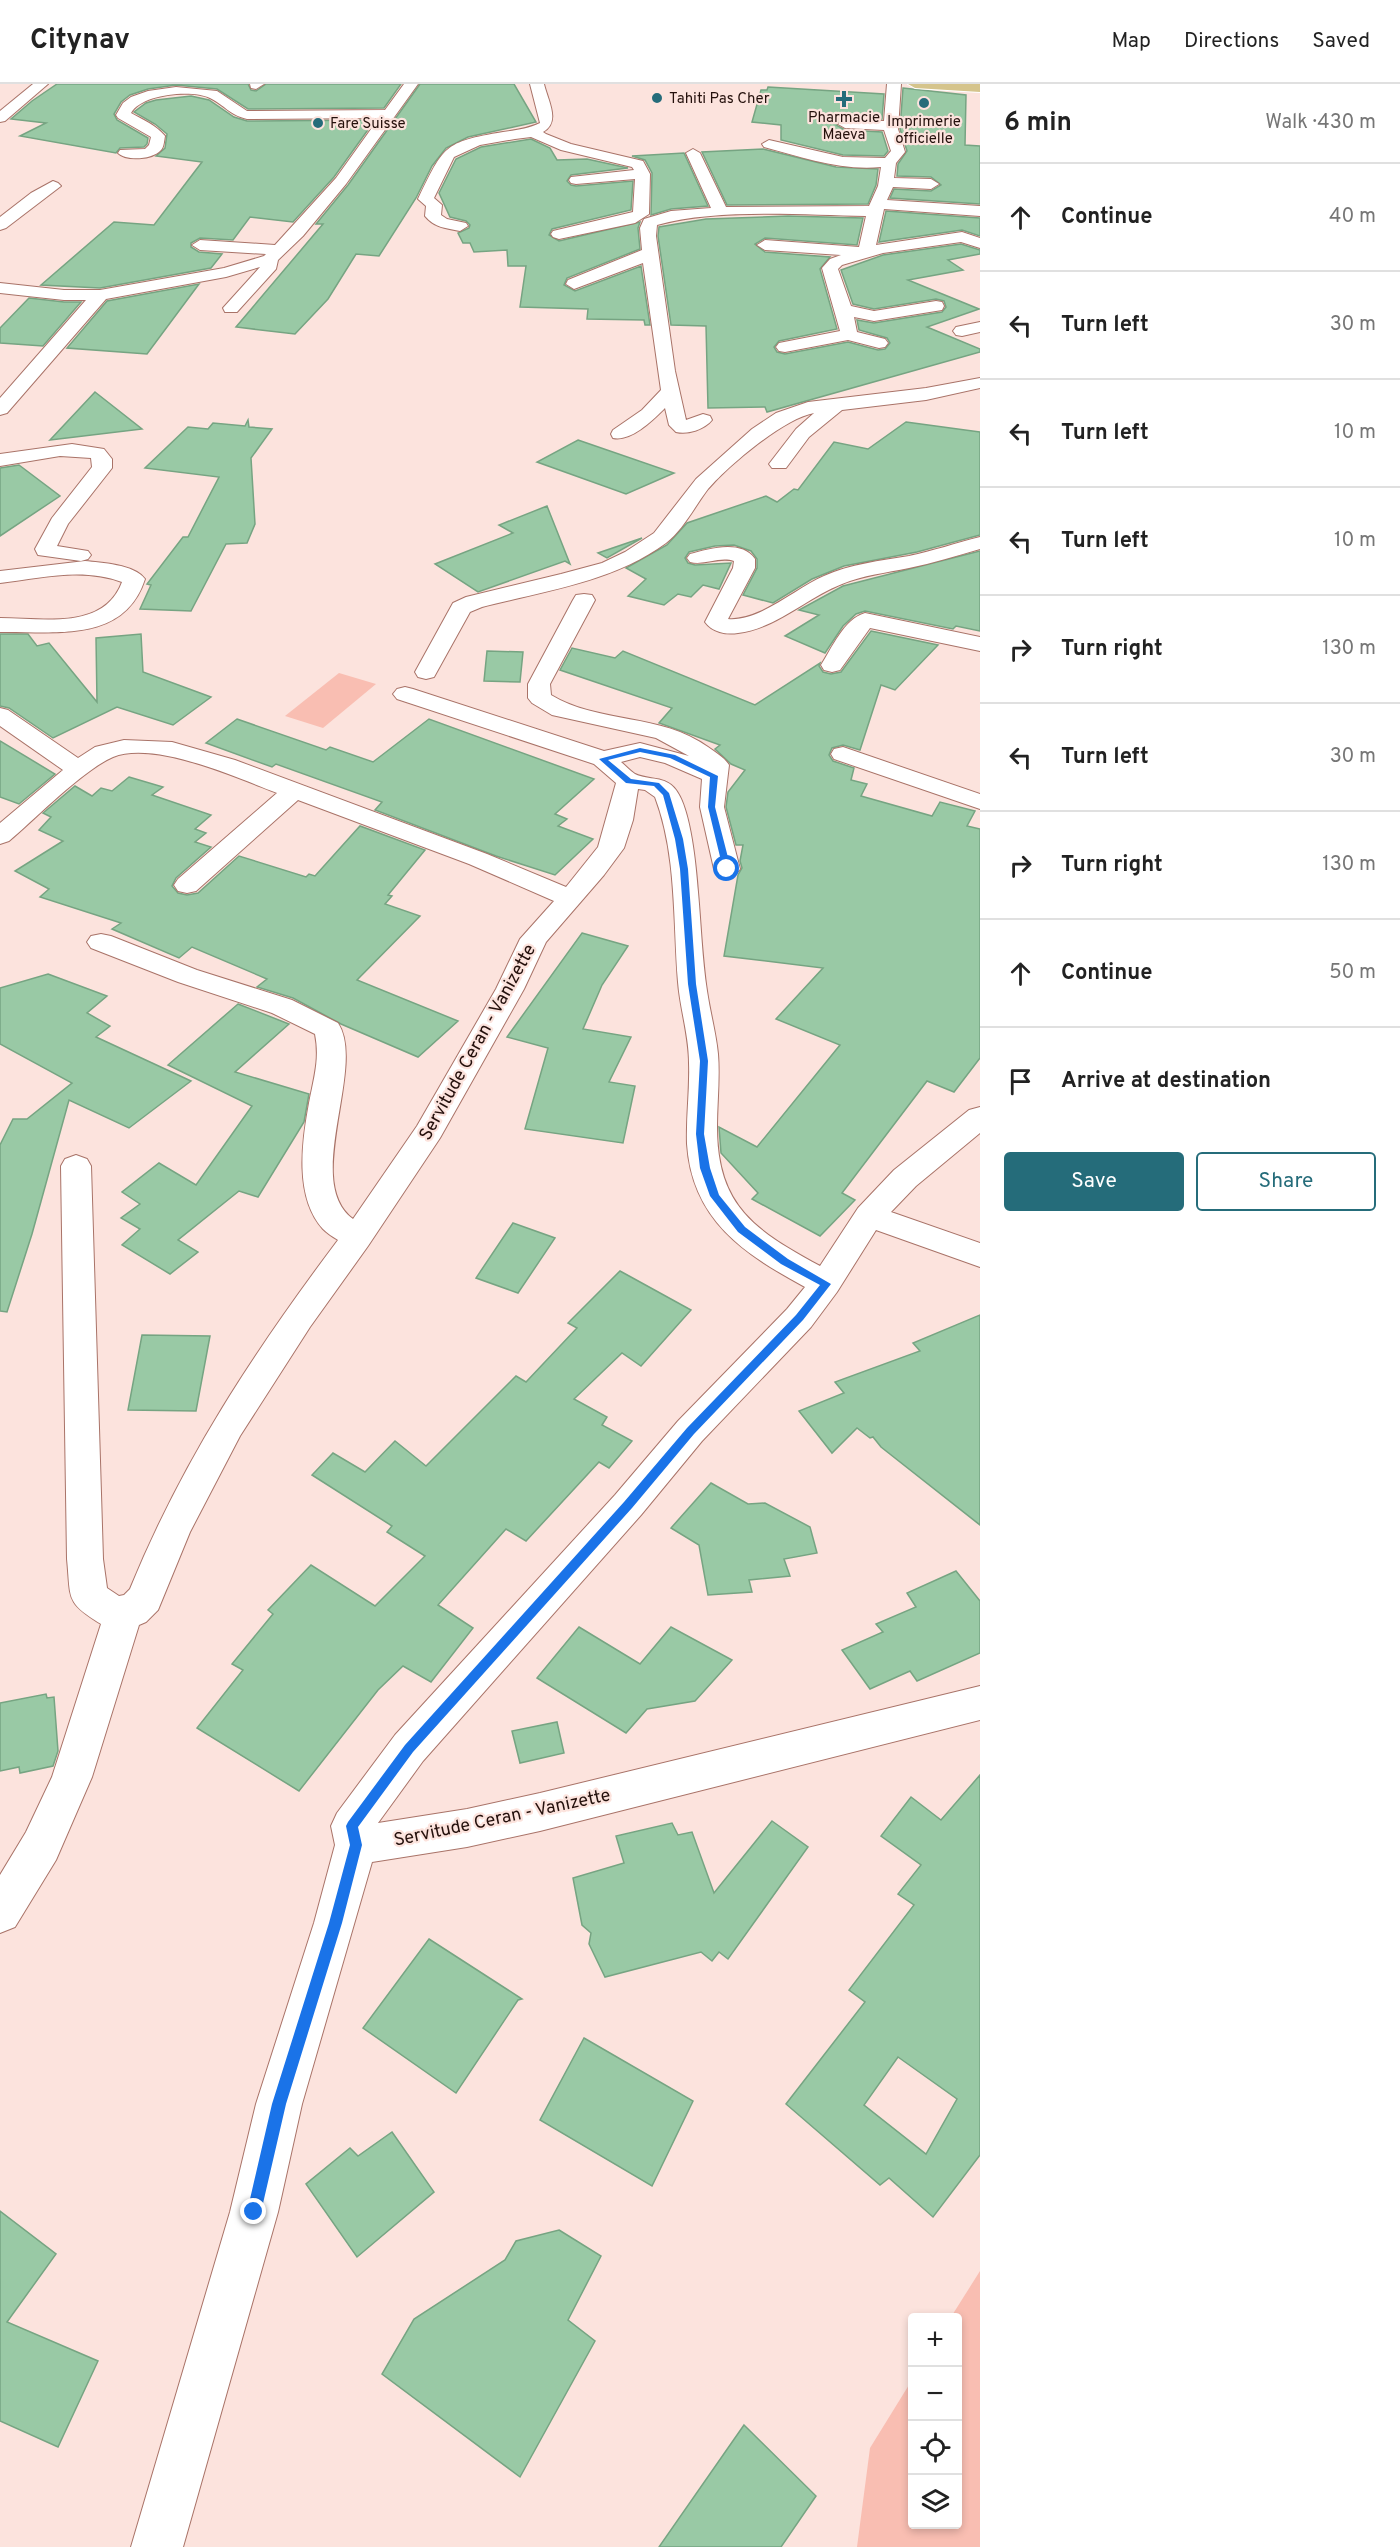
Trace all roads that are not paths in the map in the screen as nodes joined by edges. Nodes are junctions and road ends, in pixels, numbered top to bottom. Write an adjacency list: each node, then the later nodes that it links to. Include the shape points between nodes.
1 (41, 84): 9 (street)
2 (411, 84): 8 (street)
3 (537, 84): 12 (street, via 547,121)
4 (894, 84): 11 (street)
5 (915, 84): 6 (main road)
6 (932, 84): 7 (main road)
7 (980, 87)
8 (390, 114): 14 (street, via 247,115 231,110 211,94 155,92 132,102 123,115 152,130 158,136 156,147 148,153); 36 (street, via 341,181)
9 (0, 118)
10 (845, 124): 11 (street)
11 (891, 126): 16 (street, via 898,152)
12 (534, 132): 17 (street, via 560,146); 26 (street, via 455,148 447,156 426,199 434,205 433,216 442,223)
13 (769, 144): 16 (street, via 833,162)
14 (124, 153)
15 (693, 153): 24 (street)
16 (889, 162): 19 (street)
17 (645, 168): 18 (street); 27 (street, via 641,214 635,219)
18 (576, 180)
19 (887, 182): 20 (street); 22 (street)
20 (931, 184)
21 (53, 186): 25 (street)
22 (876, 207): 23 (street); 24 (street); 35 (street)
23 (980, 211)
24 (721, 212): 34 (street, via 671,216 650,222)
25 (0, 225)
26 (460, 226)
27 (559, 234)
28 (924, 235): 35 (street, via 888,240)
29 (980, 235): 30 (street)
30 (962, 237): 31 (street); 35 (street)
31 (980, 243)
32 (200, 245): 36 (street)
33 (765, 245): 35 (street)
34 (650, 252): 37 (street); 50 (street)
35 (866, 252): 43 (street, via 836,262 830,268)
36 (275, 255): 40 (street, via 226,272); 42 (street, via 270,266)
37 (574, 284)
38 (80, 290): 40 (street)
39 (4, 293): 40 (street)
40 (107, 294): 52 (street)
41 (936, 306): 43 (street, via 874,316)
42 (231, 308)
43 (844, 310): 46 (street)
44 (980, 327): 45 (street)
45 (962, 331)
46 (848, 335): 47 (street); 48 (street)
47 (879, 343)
48 (785, 347)
49 (980, 383): 51 (street, via 926,394)
50 (669, 393): 53 (street, via 678,425 682,428); 54 (street, via 649,414)
51 (842, 403): 56 (street, via 815,418); 65 (street, via 808,408 773,422 703,483 661,537 632,556 609,567 461,608)
52 (0, 410)
53 (703, 420)
54 (620, 434)
55 (0, 460): 58 (street, via 54,450 97,453 102,468 59,522 45,549)
56 (779, 464)
57 (980, 543): 59 (street, via 849,575 732,629 717,622 744,568 745,558 729,553)
58 (81, 555)
59 (697, 558)
60 (0, 577): 62 (street, via 52,568 88,567 134,579 118,606 102,618)
61 (584, 600): 71 (street, via 539,684 540,698 560,710 663,732 717,765)
62 (0, 625)
63 (980, 644): 64 (street, via 865,620)
64 (832, 665)
65 (426, 672)
66 (405, 694): 69 (street)
67 (0, 715): 70 (street)
68 (843, 754): 74 (street)
69 (603, 759): 71 (street, via 640,750 672,757); 72 (street)
70 (78, 770): 73 (street, via 104,752 134,746 164,747); 75 (street)
71 (714, 776): 76 (street, via 712,807)
72 (628, 781): 78 (street, Servitude Ceran - Vanizette, via 611,848); 85 (street, via 656,784 667,795 679,839 692,984 704,1061 700,1134 714,1196 741,1230)
73 (294, 791): 77 (street); 78 (street, via 478,859)
74 (980, 802)
75 (0, 836)
76 (727, 869)
77 (187, 885)
78 (570, 898): 83 (street, Servitude Ceran - Vanizette, via 534,939 429,1131)
79 (101, 942): 83 (street, via 287,1008 328,1029 333,1053 322,1115 318,1169 322,1198 334,1221)
80 (980, 1117): 82 (street, via 905,1178)
81 (76, 1166): 86 (street, via 89,1596 114,1612)
82 (869, 1216): 84 (street); 85 (street)
83 (357, 1239): 86 (street, Servitude Ceran - Vanizette, via 298,1318 227,1426 172,1531 145,1599 133,1611)
84 (980, 1255)
85 (826, 1284): 88 (street, via 409,1748 352,1826)
86 (124, 1612): 89 (street, via 72,1777 40,1846)
87 (980, 1703): 88 (street, Servitude Ceran - Vanizette, via 554,1809 451,1831)
88 (356, 1845): 90 (street, via 279,2104 254,2212)
89 (0, 1913)
90 (157, 2547)

